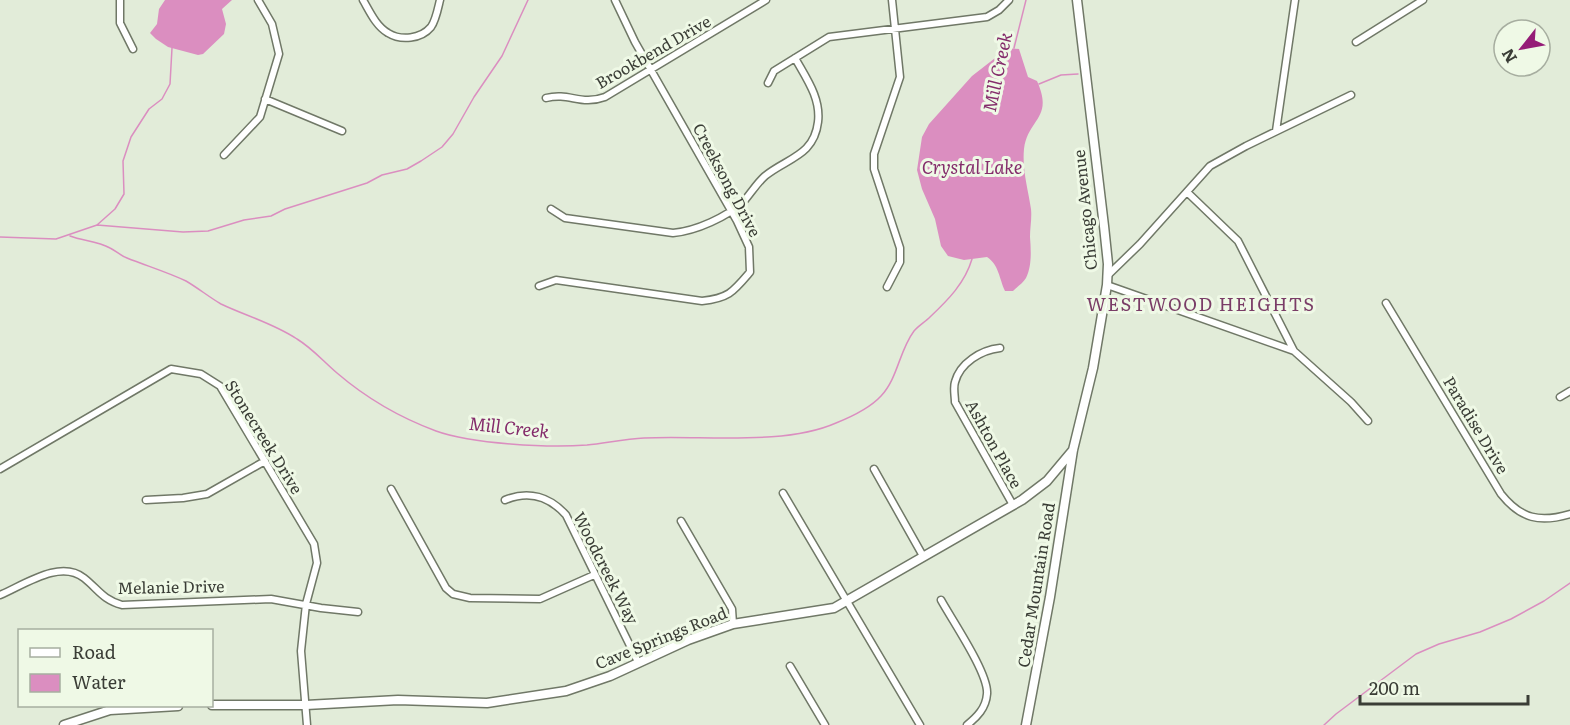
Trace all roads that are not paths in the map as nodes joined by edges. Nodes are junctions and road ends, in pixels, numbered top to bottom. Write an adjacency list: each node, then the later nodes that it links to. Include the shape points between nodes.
1 (120, 0): 14 (street, via 120,23)
2 (258, 0): 20 (street, via 272,24 279,54)
3 (363, 0): 4 (street, via 376,22 401,39 415,38 431,27)
4 (440, 0)
5 (615, 0): 16 (street, Creeksong Drive)
6 (766, 0): 16 (street, Brookbend Drive)
7 (892, 0): 12 (street)
8 (1009, 0): 12 (street, via 987,17)
9 (1077, 0): 27 (street, Chicago Avenue)
10 (1295, 0): 22 (street)
11 (1423, 0): 13 (street)
12 (896, 28): 15 (street, via 829,37); 29 (street, via 900,77 874,154 874,169 900,248 900,262)
13 (1356, 42)
14 (133, 49)
15 (795, 58): 17 (street, via 774,71); 26 (street, via 818,104 812,142 802,154 766,176)
16 (651, 70): 19 (street, Brookbend Drive, via 592,102 558,95); 26 (street, Creeksong Drive)
17 (768, 83)
18 (1351, 95): 22 (street)
19 (546, 98)
20 (265, 99): 21 (street); 23 (street, via 260,117)
21 (342, 131)
22 (1276, 131): 24 (street, via 1210,166)
23 (224, 155)
24 (1187, 192): 27 (street); 32 (street, via 1238,241)
25 (551, 209): 26 (street, via 565,218 673,233 689,232)
26 (731, 210): 28 (street, Creeksong Drive, via 749,247 750,272 735,290 720,299 702,301 556,280)
27 (1107, 281): 32 (street); 36 (street, Chicago Avenue)
28 (538, 286)
29 (887, 287)
30 (1386, 303): 45 (street, Paradise Drive, via 1512,508 1531,517 1553,519)
31 (1000, 348): 44 (street, Ashton Place, via 987,350 964,366 955,383 955,402)
32 (1294, 351): 35 (street)
33 (1570, 390): 34 (street)
34 (1560, 397)
35 (1368, 421)
36 (1073, 450): 44 (street, Cave Springs Road, via 1047,481); 65 (street, Cedar Mountain Road)
37 (265, 461): 38 (street, Stonecreek Drive, via 220,386 201,374 171,369); 42 (street, via 207,494); 52 (street, Stonecreek Drive, via 314,544 317,563)
38 (0, 469)
39 (874, 469): 47 (street)
40 (391, 489): 48 (street, via 453,594 470,598 540,599)
41 (783, 493): 51 (street)
42 (146, 500)
43 (505, 500): 48 (street, Woodcreek Way, via 532,495 557,505 566,515)
44 (1013, 506): 47 (street, Cave Springs Road)
45 (1570, 514)
46 (681, 521): 54 (street, via 732,609)
47 (923, 556): 51 (street, Cave Springs Road)
48 (594, 575): 55 (street, Woodcreek Way)
49 (0, 595): 52 (street, Melanie Drive, via 52,572 69,570 83,577 109,601 122,605 271,598)
50 (941, 600): 64 (street, via 983,673 988,694 980,714)
51 (848, 601): 54 (street, Cave Springs Road, via 818,612); 63 (street)
52 (306, 604): 53 (street, Melanie Drive); 58 (street, Stonecreek Drive, via 301,651)
53 (358, 612)
54 (733, 624): 55 (street, Cave Springs Road)
55 (638, 662): 58 (street, Cave Springs Road, via 566,691 487,703 398,700)
56 (790, 666): 62 (street)
57 (213, 705): 58 (street, Cave Springs Road)
58 (306, 705): 61 (street, Stonecreek Drive)
59 (151, 707): 60 (street, via 110,710)
60 (64, 725)
61 (307, 725)
62 (825, 725)
63 (920, 725)
64 (967, 725)
65 (1026, 725)

